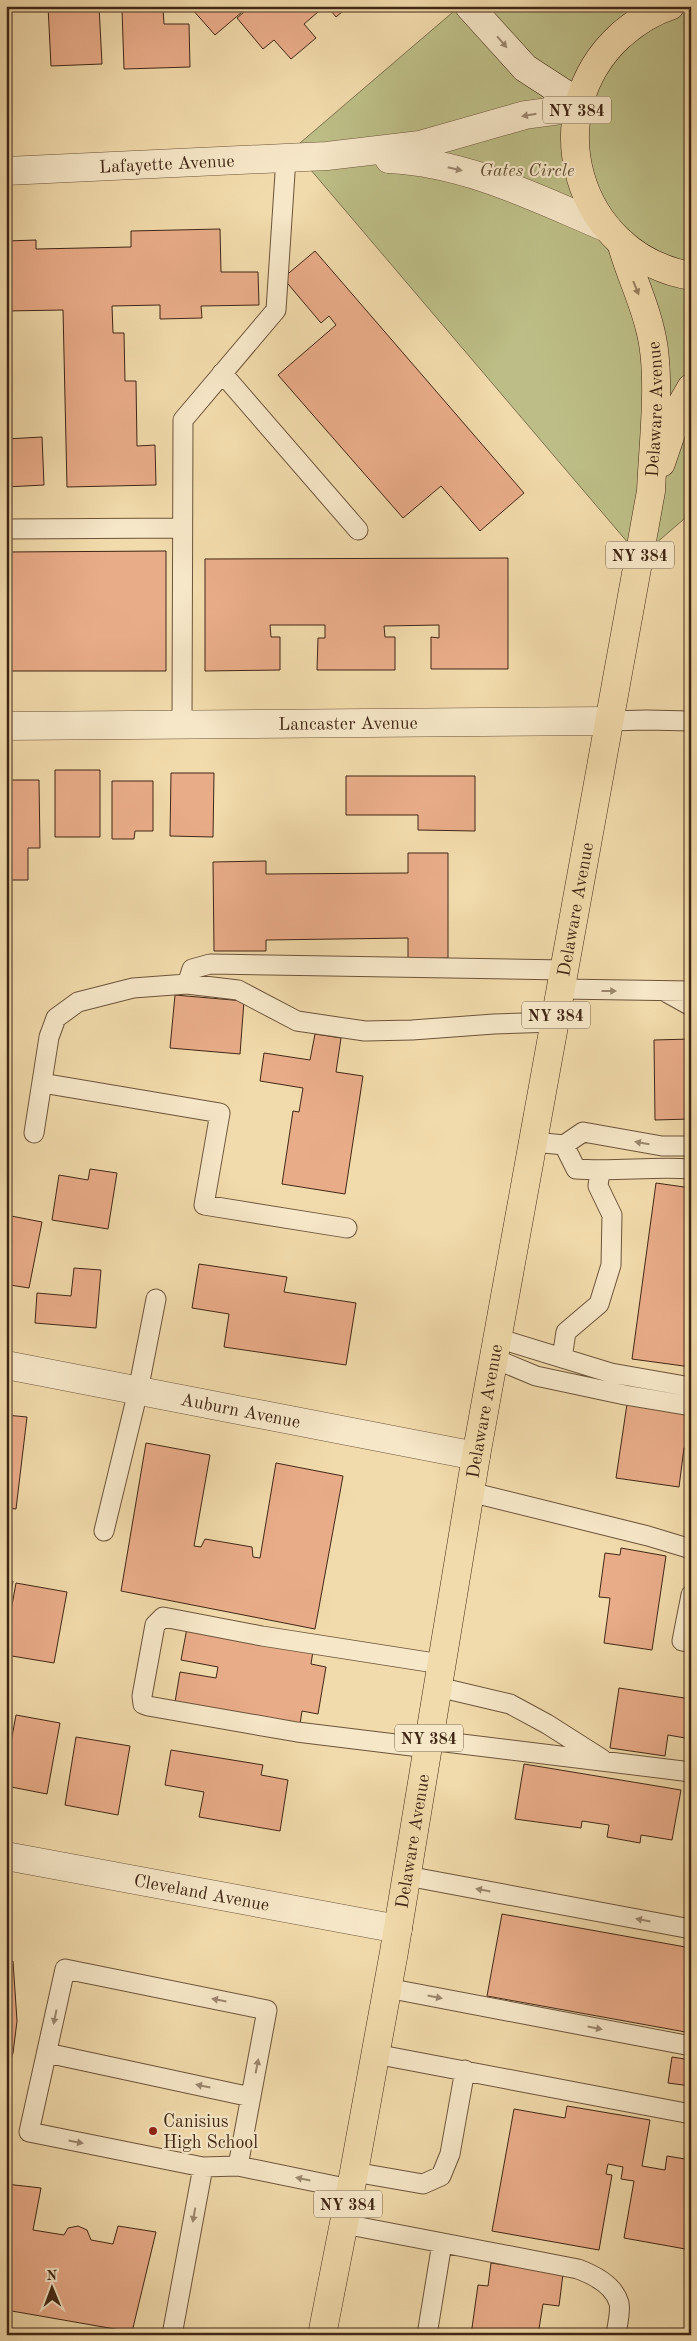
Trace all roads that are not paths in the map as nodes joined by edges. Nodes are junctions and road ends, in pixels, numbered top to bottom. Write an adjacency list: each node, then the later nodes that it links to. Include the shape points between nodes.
1 (469, 6): 3 (street, one-way to 3, via 525,68)
2 (670, 6): 3 (main road, NY 384, via 633,24 609,46 591,72)
3 (578, 105): 4 (street, Lafayette Avenue, one-way to 4, via 524,115 420,145); 7 (main road, NY 384, via 576,161 593,208)
4 (327, 156): 5 (street, Lafayette Avenue); 7 (street, Lafayette Avenue, one-way to 7, via 408,160 481,176 509,185)
5 (286, 158): 6 (street, Lafayette Avenue); 9 (lane, via 276,310)
6 (6, 171)
7 (614, 235): 8 (main road, via 656,266); 11 (main road, Delaware Avenue / NY 384, one-way to 11, via 648,322 654,348)
8 (691, 276)
9 (222, 373): 12 (lane, via 183,420); 14 (lane)
10 (691, 388): 11 (main road, Delaware Avenue / NY 384, via 680,407)
11 (651, 490): 15 (main road, Delaware Avenue / NY 384)
12 (182, 528): 13 (lane); 17 (lane)
13 (6, 529)
14 (358, 530)
15 (610, 721): 16 (lane, Lancaster Avenue); 17 (street, Lancaster Avenue); 19 (main road, Delaware Avenue / NY 384)
16 (691, 721)
17 (182, 725): 18 (street, Lancaster Avenue)
18 (6, 726)
19 (562, 980): 20 (lane, via 210,964 192,969); 21 (lane, one-way to 21); 24 (main road, Delaware Avenue / NY 384)
20 (187, 984): 24 (lane, via 238,990 297,1021 365,1030); 25 (lane, via 133,988 78,1002 56,1018 49,1037)
21 (663, 991): 22 (lane); 23 (lane)
22 (691, 991)
23 (691, 1006)
24 (555, 1022): 27 (main road, Delaware Avenue / NY 384)
25 (42, 1083): 26 (lane); 32 (lane, via 220,1113 204,1205)
26 (34, 1133)
27 (534, 1142): 28 (lane); 34 (main road, Delaware Avenue / NY 384)
28 (564, 1146): 29 (lane, one-way to 28, via 662,1146 583,1132); 31 (lane, via 576,1169)
29 (691, 1146)
30 (691, 1169): 31 (lane)
31 (600, 1170): 35 (lane, via 598,1186 612,1215 611,1265 599,1304 566,1332)
32 (347, 1228)
33 (156, 1299): 38 (lane)
34 (495, 1348): 35 (lane); 39 (lane, via 536,1376); 40 (main road, Delaware Avenue / NY 384)
35 (562, 1358): 37 (lane, via 611,1373)
36 (6, 1365): 38 (street, Auburn Avenue)
37 (691, 1386)
38 (138, 1391): 40 (street, Auburn Avenue); 42 (lane)
39 (691, 1406)
40 (476, 1456): 41 (main road, Delaware Avenue / NY 384)
41 (470, 1492): 43 (lane); 46 (main road, Delaware Avenue / NY 384)
42 (104, 1531)
43 (691, 1549)
44 (691, 1595): 45 (lane, via 682,1641)
45 (691, 1642)
46 (440, 1676): 47 (main road, Delaware Avenue / NY 384); 47 (lane, via 163,1617 155,1625 142,1696 143,1704 157,1708 297,1732); 48 (lane, via 510,1704)
47 (428, 1744): 48 (lane); 51 (main road, Delaware Avenue / NY 384)
48 (606, 1762): 49 (lane)
49 (691, 1772)
50 (6, 1856): 52 (street, Cleveland Avenue)
51 (407, 1876): 52 (main road, Delaware Avenue / NY 384); 53 (lane, one-way to 51)
52 (398, 1929): 54 (main road, Delaware Avenue / NY 384)
53 (691, 1929)
54 (387, 1988): 55 (lane, one-way to 55); 57 (main road, Delaware Avenue / NY 384)
55 (691, 2046)
56 (47, 2053): 59 (lane, one-way to 56); 59 (lane, one-way to 56, via 267,2010 65,1970); 62 (lane, one-way to 62, via 29,2132)
57 (375, 2054): 58 (lane); 63 (main road, Delaware Avenue / NY 384)
58 (465, 2070): 60 (lane); 63 (lane, via 450,2154 441,2176 423,2184)
59 (251, 2097): 61 (lane)
60 (691, 2114)
61 (238, 2166): 62 (lane); 63 (lane, one-way to 61)
62 (203, 2167): 66 (lane, one-way to 66)
63 (352, 2181): 64 (main road, Delaware Avenue / NY 384)
64 (344, 2224): 65 (lane); 67 (main road, Delaware Avenue / NY 384)
65 (442, 2243): 68 (lane); 69 (lane, via 578,2269 594,2275 608,2286 619,2304)
66 (172, 2335)
67 (322, 2335)
68 (427, 2335)
69 (616, 2335)

